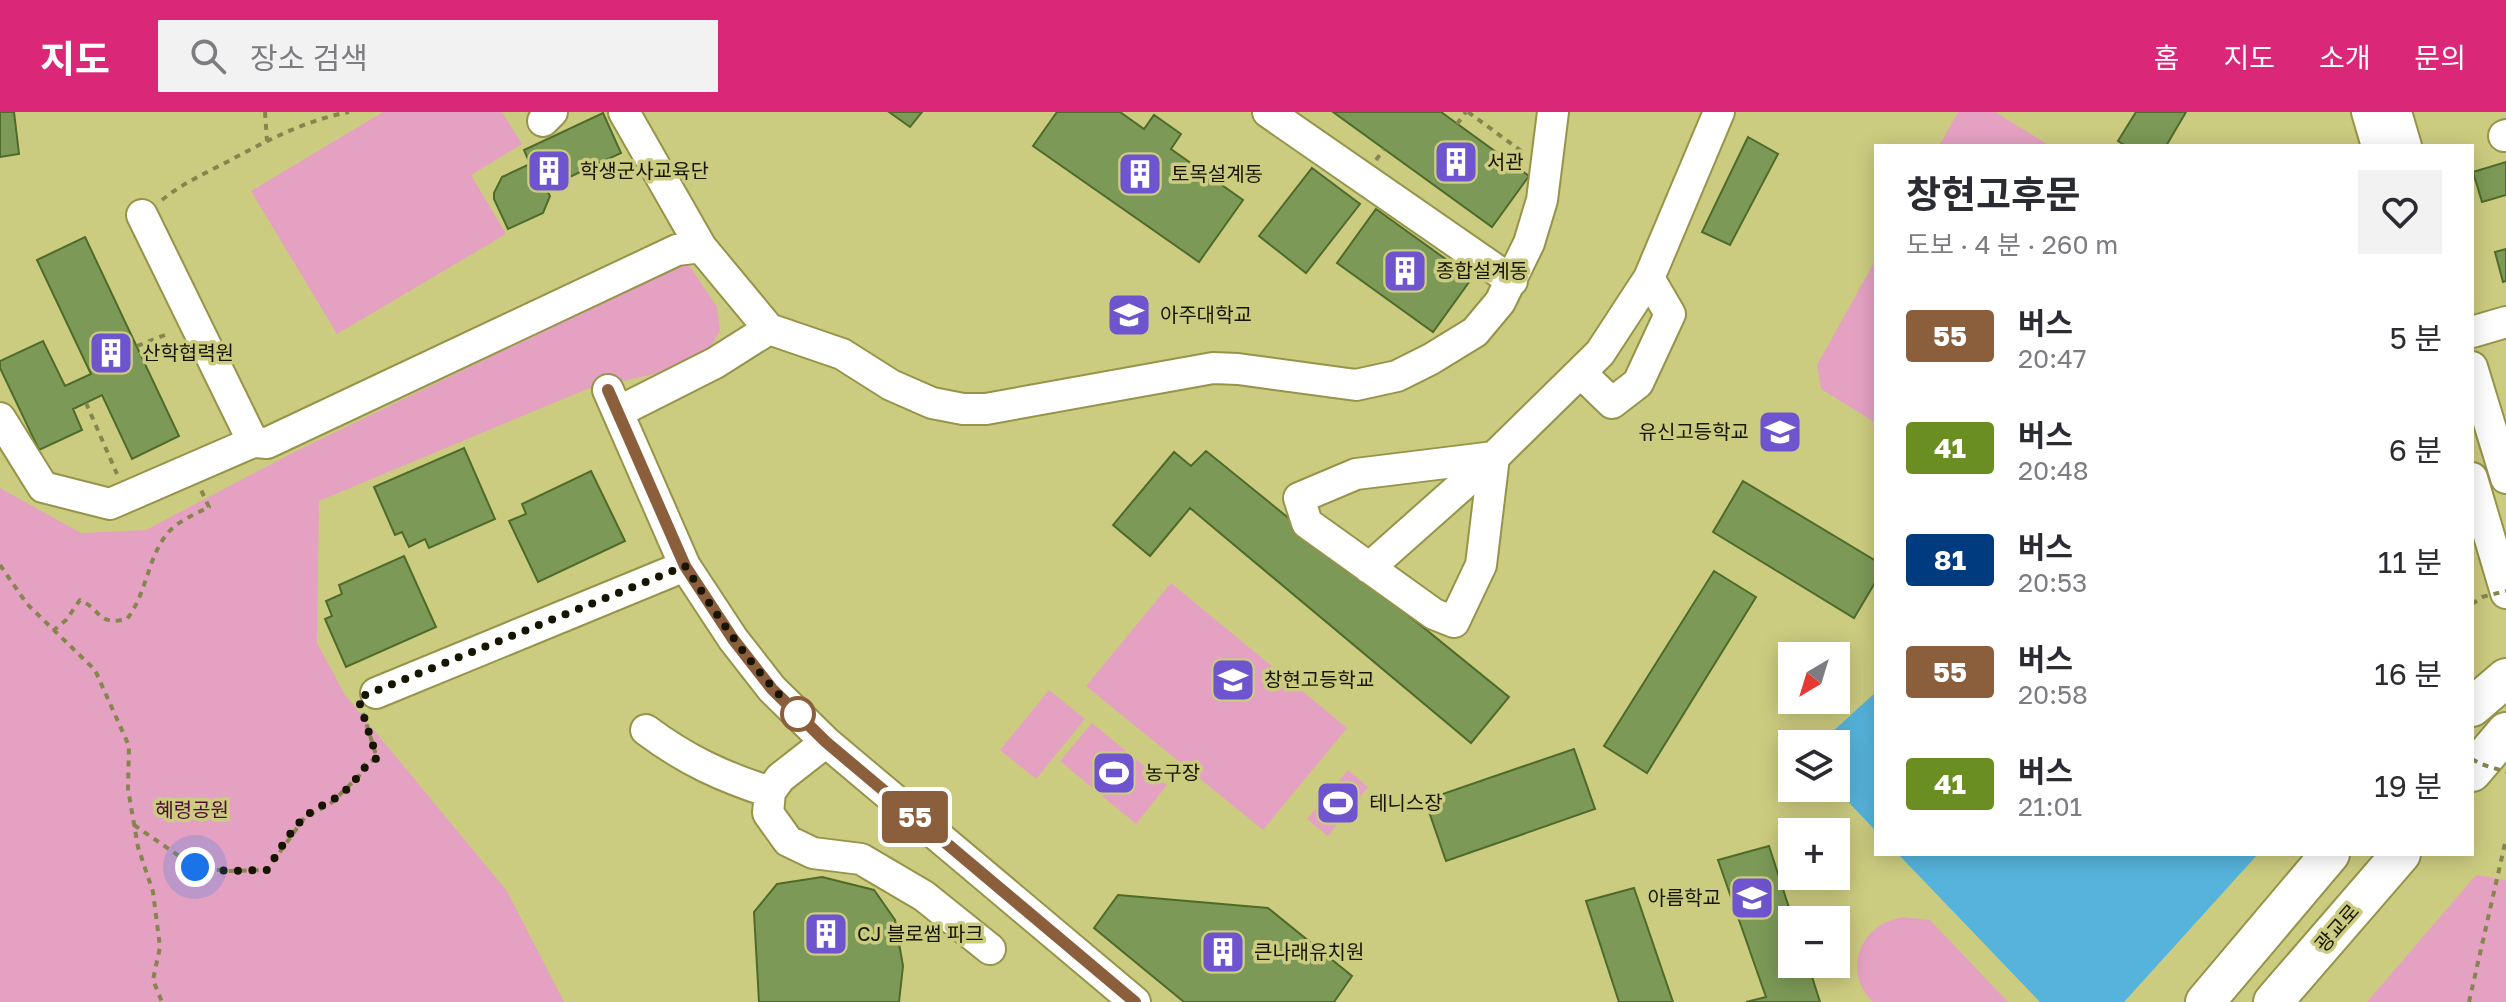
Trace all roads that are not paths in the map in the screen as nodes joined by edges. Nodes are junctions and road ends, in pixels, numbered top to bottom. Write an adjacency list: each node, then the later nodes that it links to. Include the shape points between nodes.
1 (624, 112): 10 (street)
2 (1268, 112): 12 (street)
3 (1553, 112): 12 (street, via 1542,200)
4 (1719, 112): 11 (street)
5 (2367, 112): 7 (street)
6 (2396, 112): 8 (street)
7 (2376, 144)
8 (2405, 144)
9 (142, 215): 19 (street)
10 (701, 247): 14 (street); 19 (street, via 677,250 267,443)
11 (1649, 278): 16 (street); 16 (street, via 1670,314 1638,383 1612,403)
12 (1512, 281): 14 (street, via 1475,332 1397,376 1356,385 1213,368 986,409 932,403 842,354)
13 (2506, 322): 15 (street)
14 (769, 329): 23 (street, via 715,363 613,401)
15 (2474, 331)
16 (1581, 373): 20 (street)
17 (2474, 374): 21 (street)
18 (0, 418): 19 (street, via 43,487 110,504)
19 (253, 442)
20 (1494, 457): 24 (street); 24 (street, via 1481,565 1454,622); 24 (street, via 1356,474 1299,498 1307,523)
21 (2506, 478)
22 (2474, 485): 25 (street)
23 (685, 566): 27 (street); 31 (street, via 772,689)
24 (1369, 568)
25 (2506, 592)
26 (2506, 678): 28 (main road)
27 (376, 693)
28 (2474, 705)
29 (646, 730): 33 (street, via 677,754)
30 (2506, 732): 32 (main road)
31 (826, 742): 33 (street); 37 (street)
32 (2474, 770)
33 (770, 792): 36 (street, via 768,813 788,841 813,853 861,859 924,896)
34 (2328, 856): 38 (main road)
35 (2399, 856): 39 (main road, 광교로)
36 (990, 949)
37 (1135, 1002)
38 (2205, 1002)
39 (2273, 1002)

